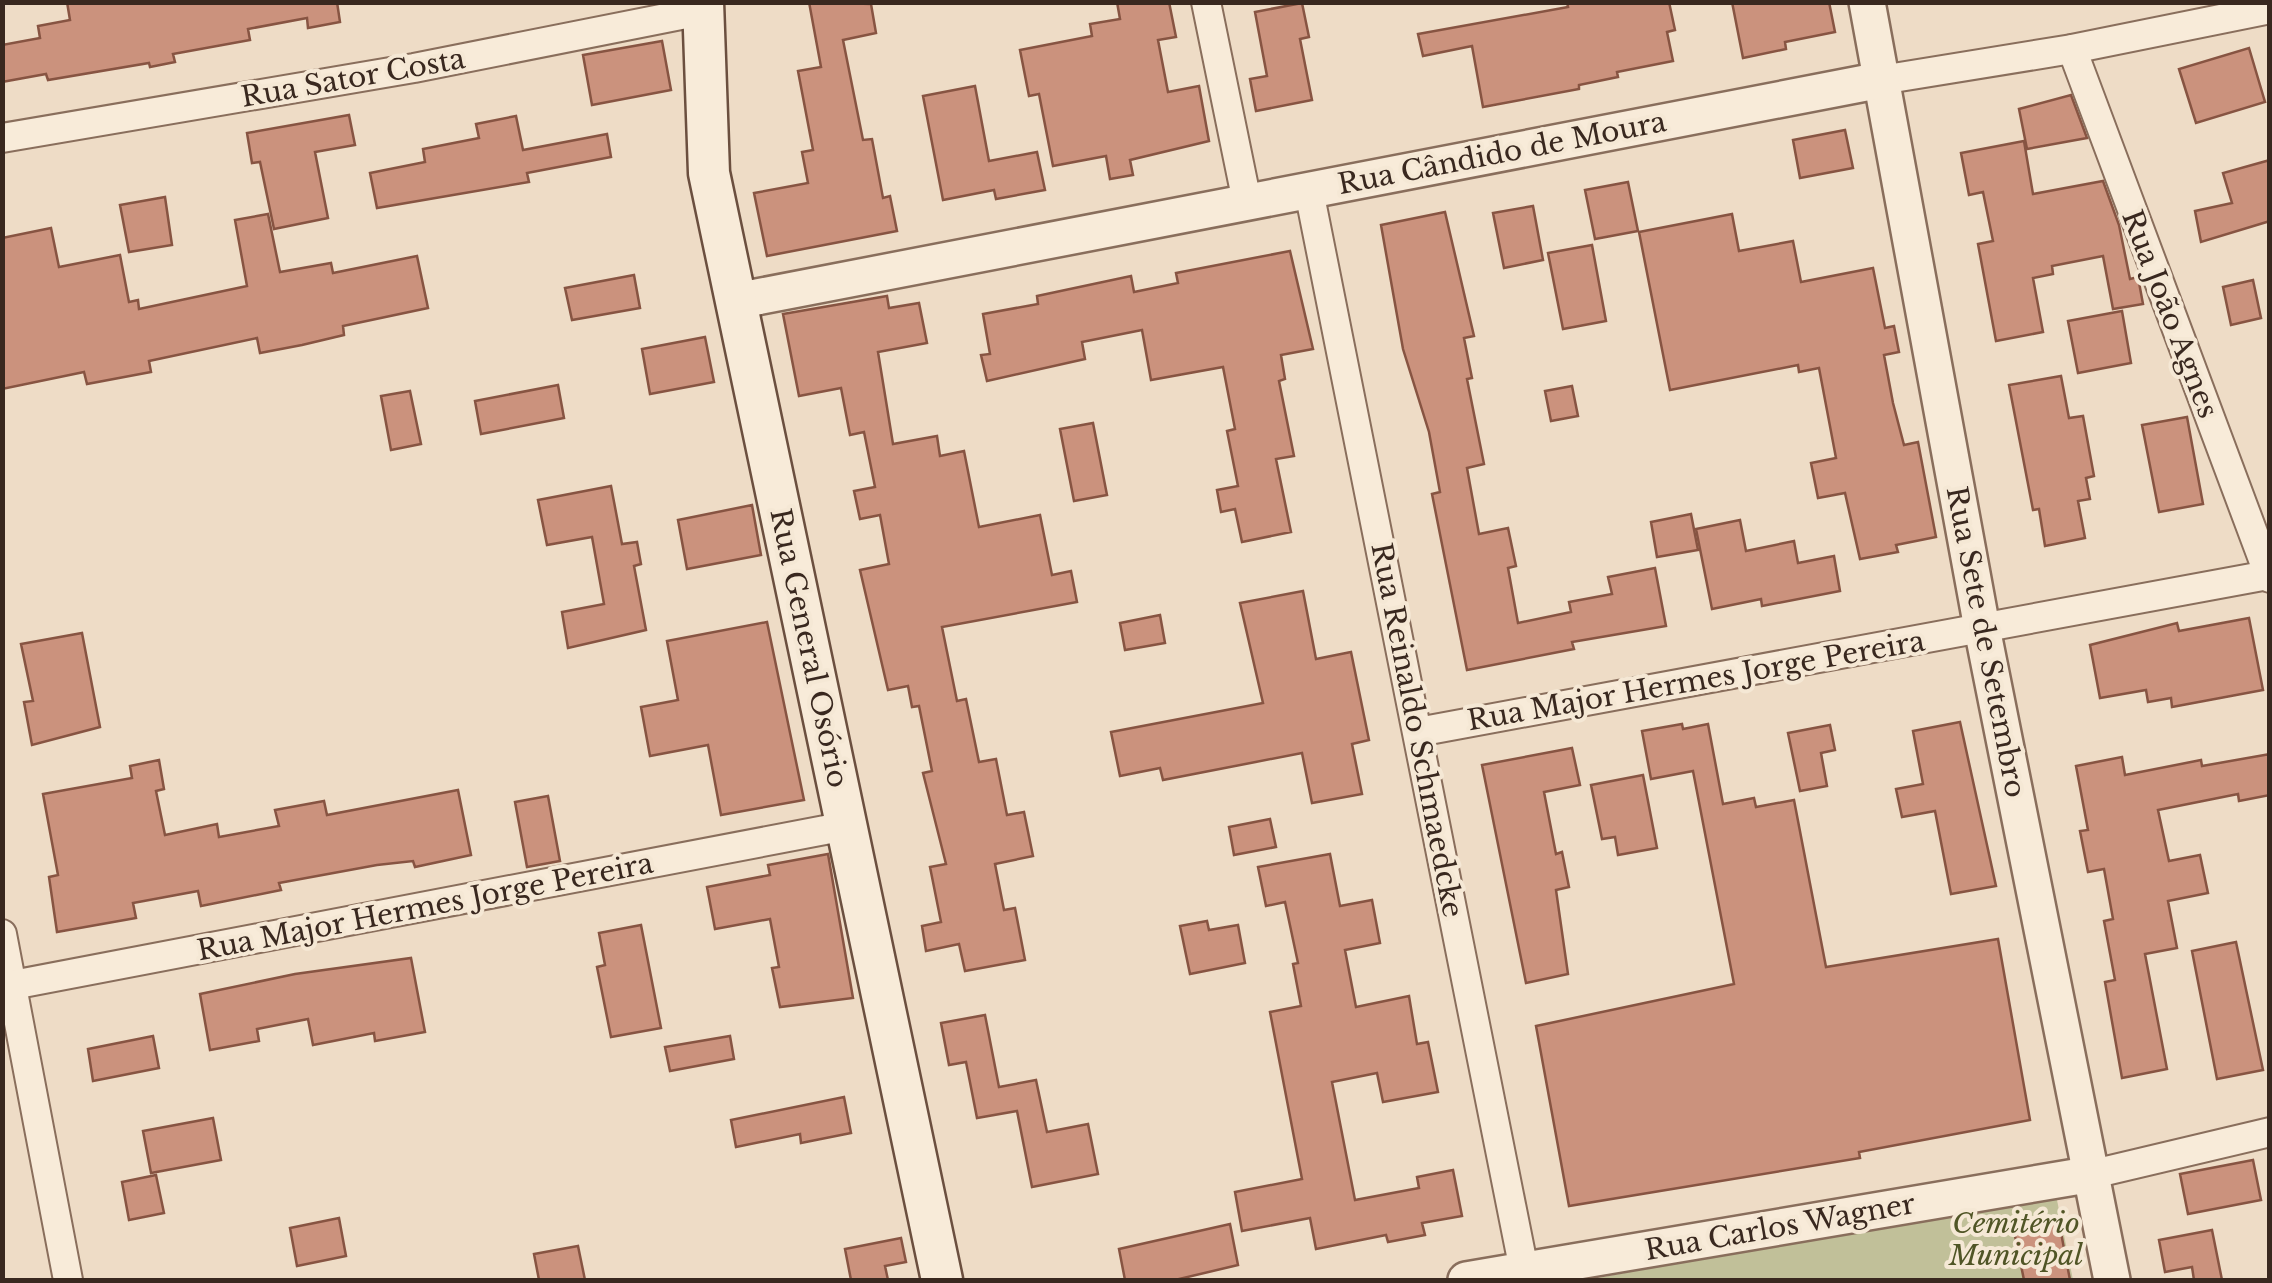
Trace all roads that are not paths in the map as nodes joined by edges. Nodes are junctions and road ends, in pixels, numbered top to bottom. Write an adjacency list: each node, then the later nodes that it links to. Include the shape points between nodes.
1 (1206, 2): 9 (street)
2 (1867, 2): 6 (street, Rua Sete de Setembro)
3 (702, 7): 7 (street, Rua Sator Costa, via 414,68); 10 (main road, Rua General Osório, via 709,173)
4 (2270, 8): 5 (street, Rua Cândido de Moura)
5 (2072, 49): 6 (street, Rua Cândido de Moura); 11 (street, Rua João Agnes)
6 (1881, 80): 8 (street, Rua Cândido de Moura); 12 (street, Rua Sete de Setembro)
7 (2, 138)
8 (1309, 190): 9 (street, Rua Cândido de Moura); 13 (street, Rua Reinaldo Schmaedcke)
9 (1247, 202): 10 (street, Rua Cândido de Moura)
10 (736, 301): 14 (main road, Rua General Osório)
11 (2269, 576): 12 (street, Rua Major Hermes Jorge Pereira)
12 (1982, 628): 13 (street, Rua Major Hermes Jorge Pereira); 18 (street, Rua Sete de Setembro)
13 (1418, 732): 19 (street, Rua Reinaldo Schmaedcke)
14 (846, 826): 16 (street, Rua Major Hermes Jorge Pereira); 21 (main road, Rua General Osório)
15 (2, 934): 16 (street)
16 (8, 986): 20 (street)
17 (2270, 1132): 18 (street, Rua Carlos Wagner)
18 (2093, 1174): 19 (street, Rua Carlos Wagner); 23 (street, Rua Sete de Setembro)
19 (1524, 1270): 22 (street, Rua Carlos Wagner)
20 (68, 1280)
21 (942, 1280)
22 (1466, 1280)
23 (2112, 1280)

